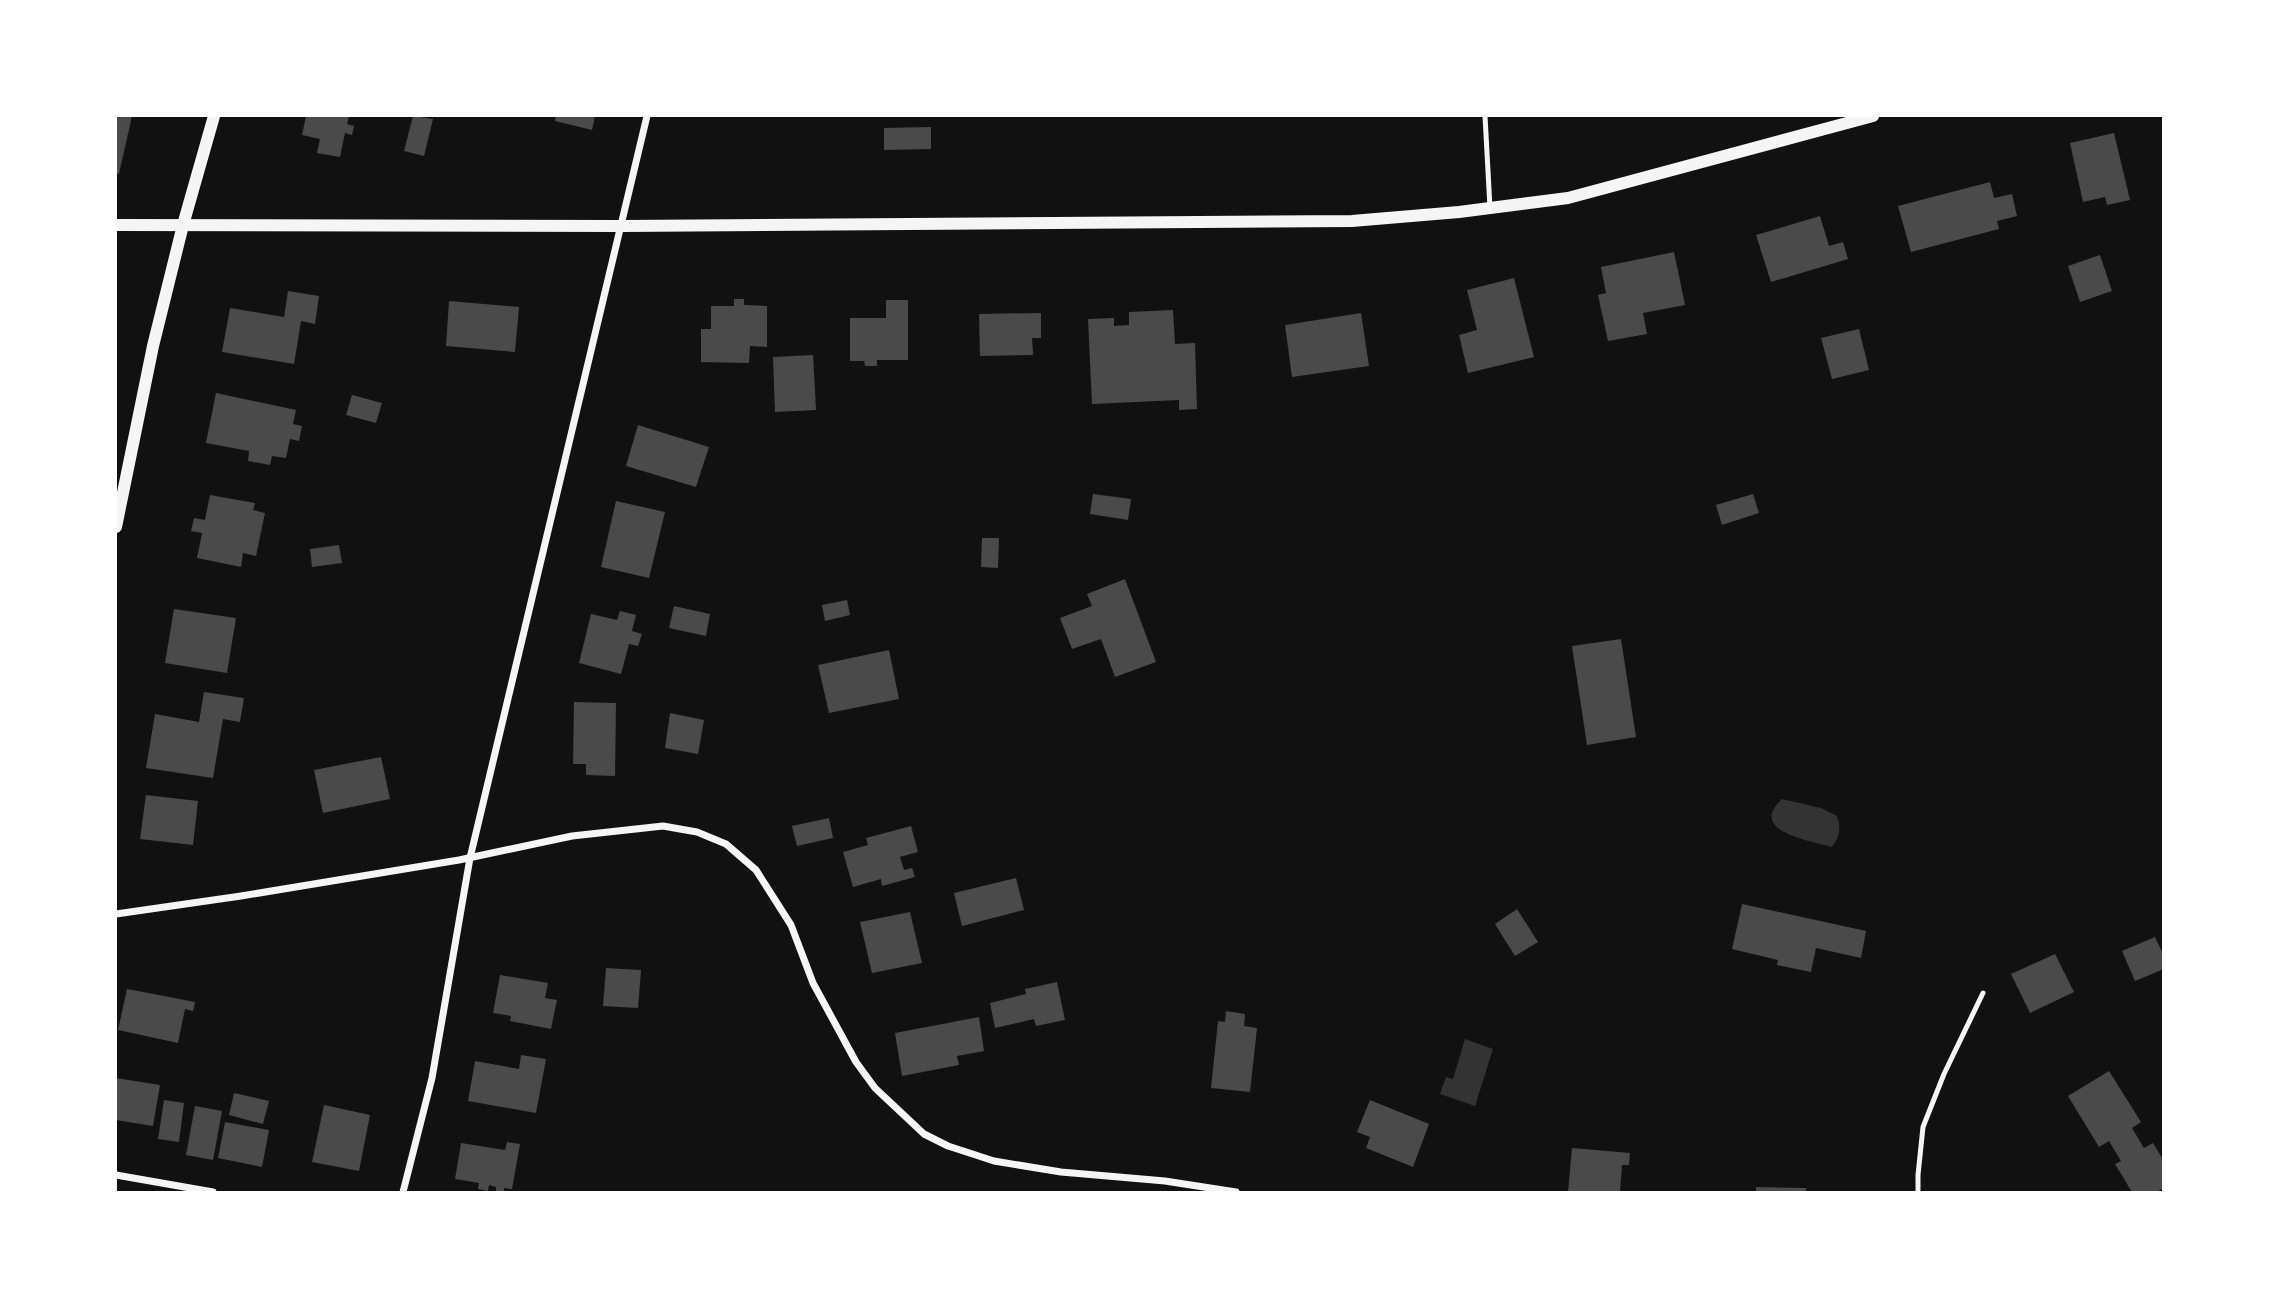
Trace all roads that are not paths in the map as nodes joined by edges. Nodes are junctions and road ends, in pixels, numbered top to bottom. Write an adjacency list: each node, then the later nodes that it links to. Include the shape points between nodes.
1 (214, 116): 7 (street)
2 (647, 116): 8 (street)
3 (1485, 116): 5 (lane)
4 (1873, 116): 5 (street, via 1568,198)
5 (1490, 208): 8 (street, via 1352,221)
6 (116, 225): 7 (street)
7 (183, 225): 8 (street); 9 (street)
8 (622, 226): 10 (street)
9 (116, 527)
10 (470, 858): 11 (street); 15 (street, via 432,1078); 16 (street, via 572,836 663,825 726,844 756,870 791,925 813,983 856,1062 875,1088 924,1134 994,1161)
11 (116, 914)
12 (1983, 993): 17 (lane, via 1923,1126)
13 (116, 1175): 14 (street)
14 (213, 1192)
15 (403, 1192)
16 (1236, 1192)
17 (1918, 1192)

